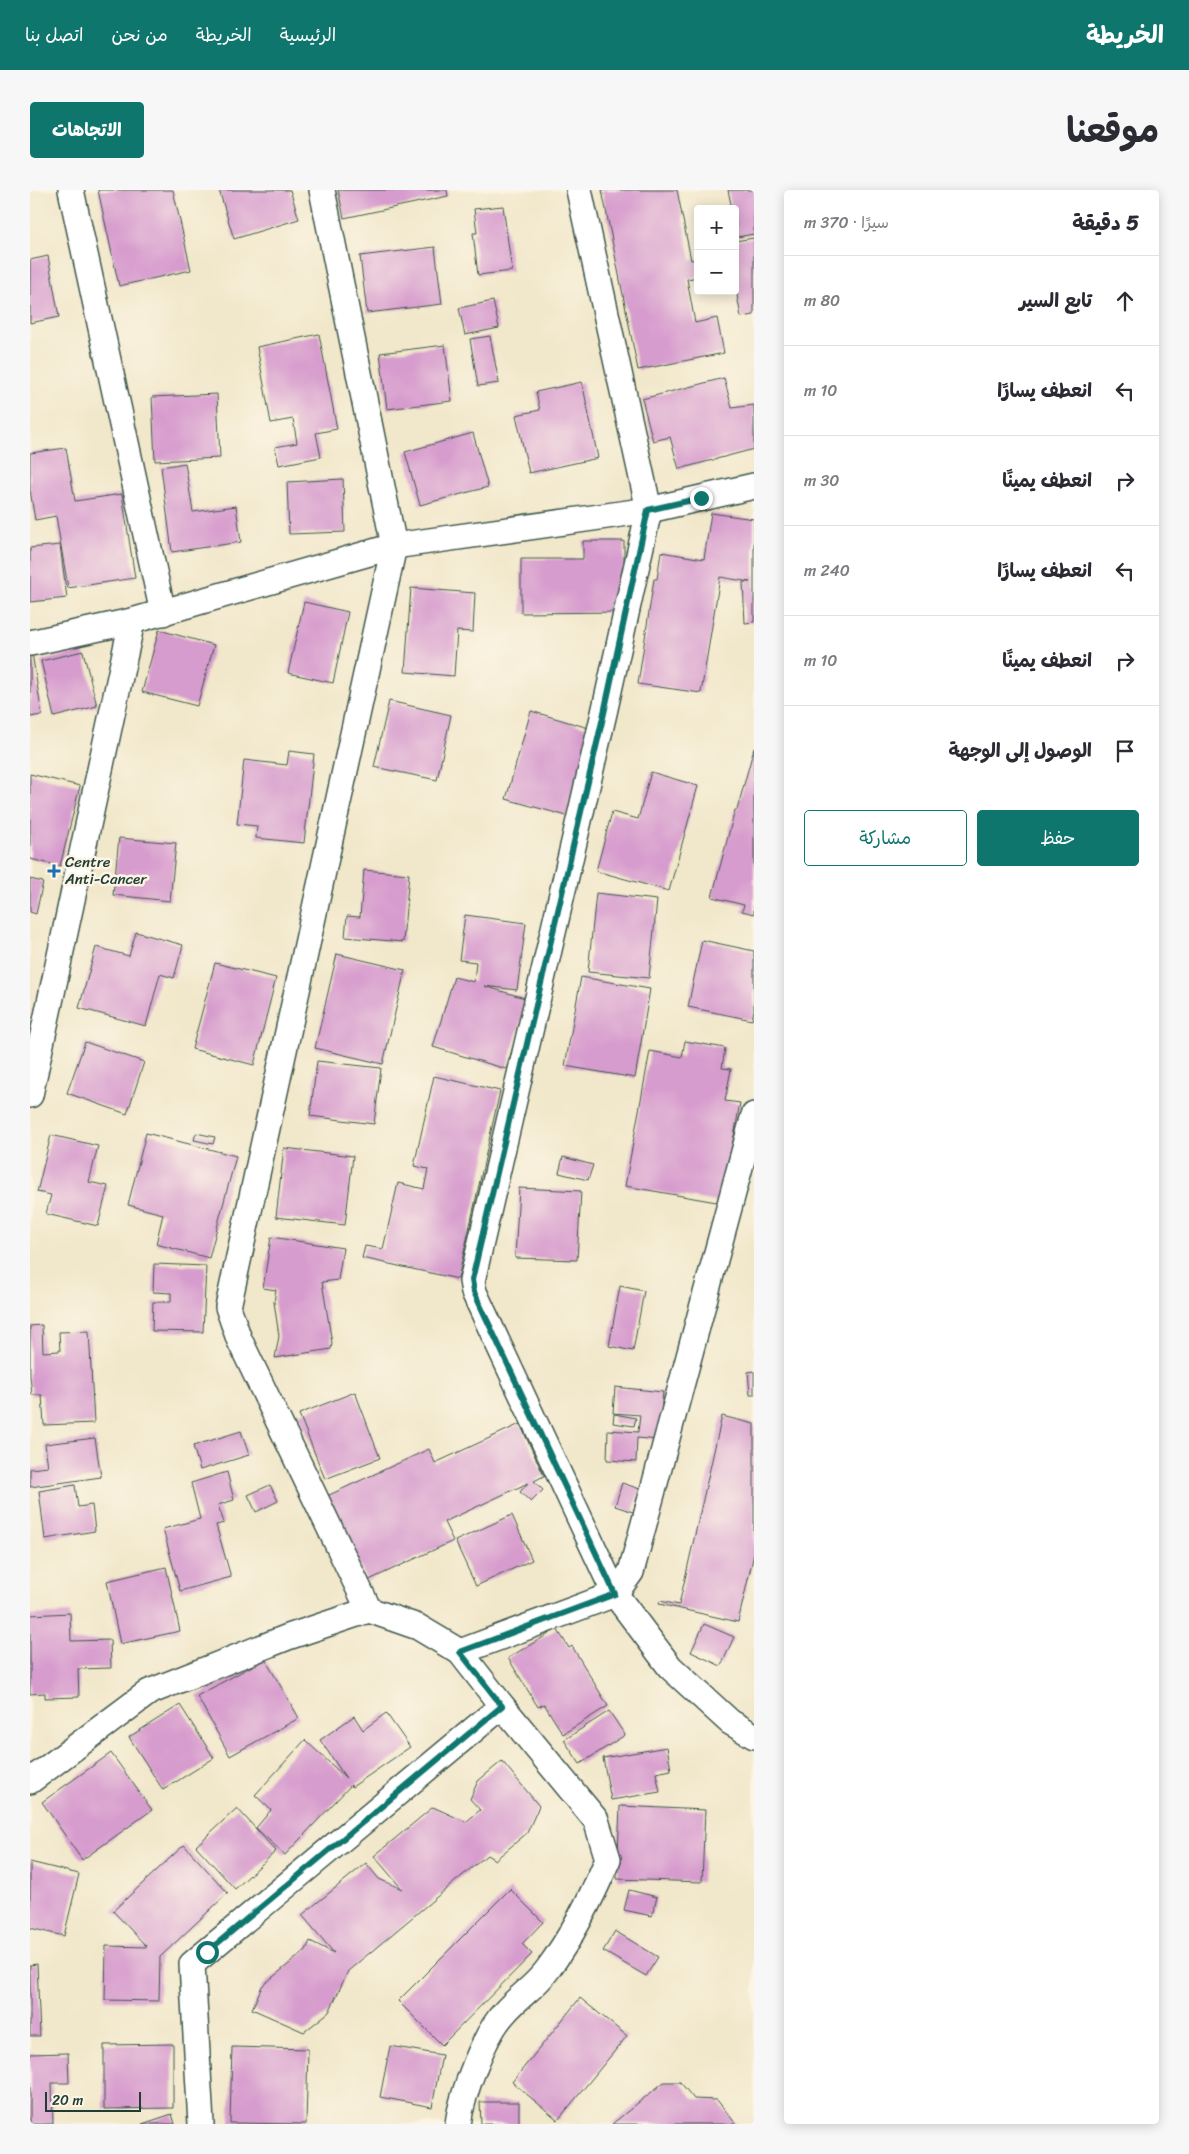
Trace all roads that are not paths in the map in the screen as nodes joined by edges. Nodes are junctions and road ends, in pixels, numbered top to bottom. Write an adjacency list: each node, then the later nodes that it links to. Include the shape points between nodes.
1 (71, 190): 7 (street)
2 (322, 190): 6 (street)
3 (579, 190): 5 (street)
4 (754, 486): 5 (street)
5 (648, 510): 6 (street); 12 (street, via 472,1280 474,1292)
6 (394, 546): 7 (street); 13 (street, via 228,1307 239,1339)
7 (162, 612): 8 (street)
8 (132, 621): 9 (street); 10 (street)
9 (30, 643)
10 (30, 1095)
11 (754, 1115): 12 (street, via 631,1572)
12 (615, 1594): 14 (street); 16 (street, via 670,1667 730,1722)
13 (369, 1610): 14 (street, via 418,1627); 17 (street, via 288,1637 149,1692)
14 (460, 1652): 15 (street)
15 (502, 1706): 18 (street, via 192,1964); 19 (street, via 596,1820 608,1859 580,1918 548,1970 504,2013 488,2039)
16 (754, 1736)
17 (30, 1782)
18 (201, 2124)
19 (458, 2124)

